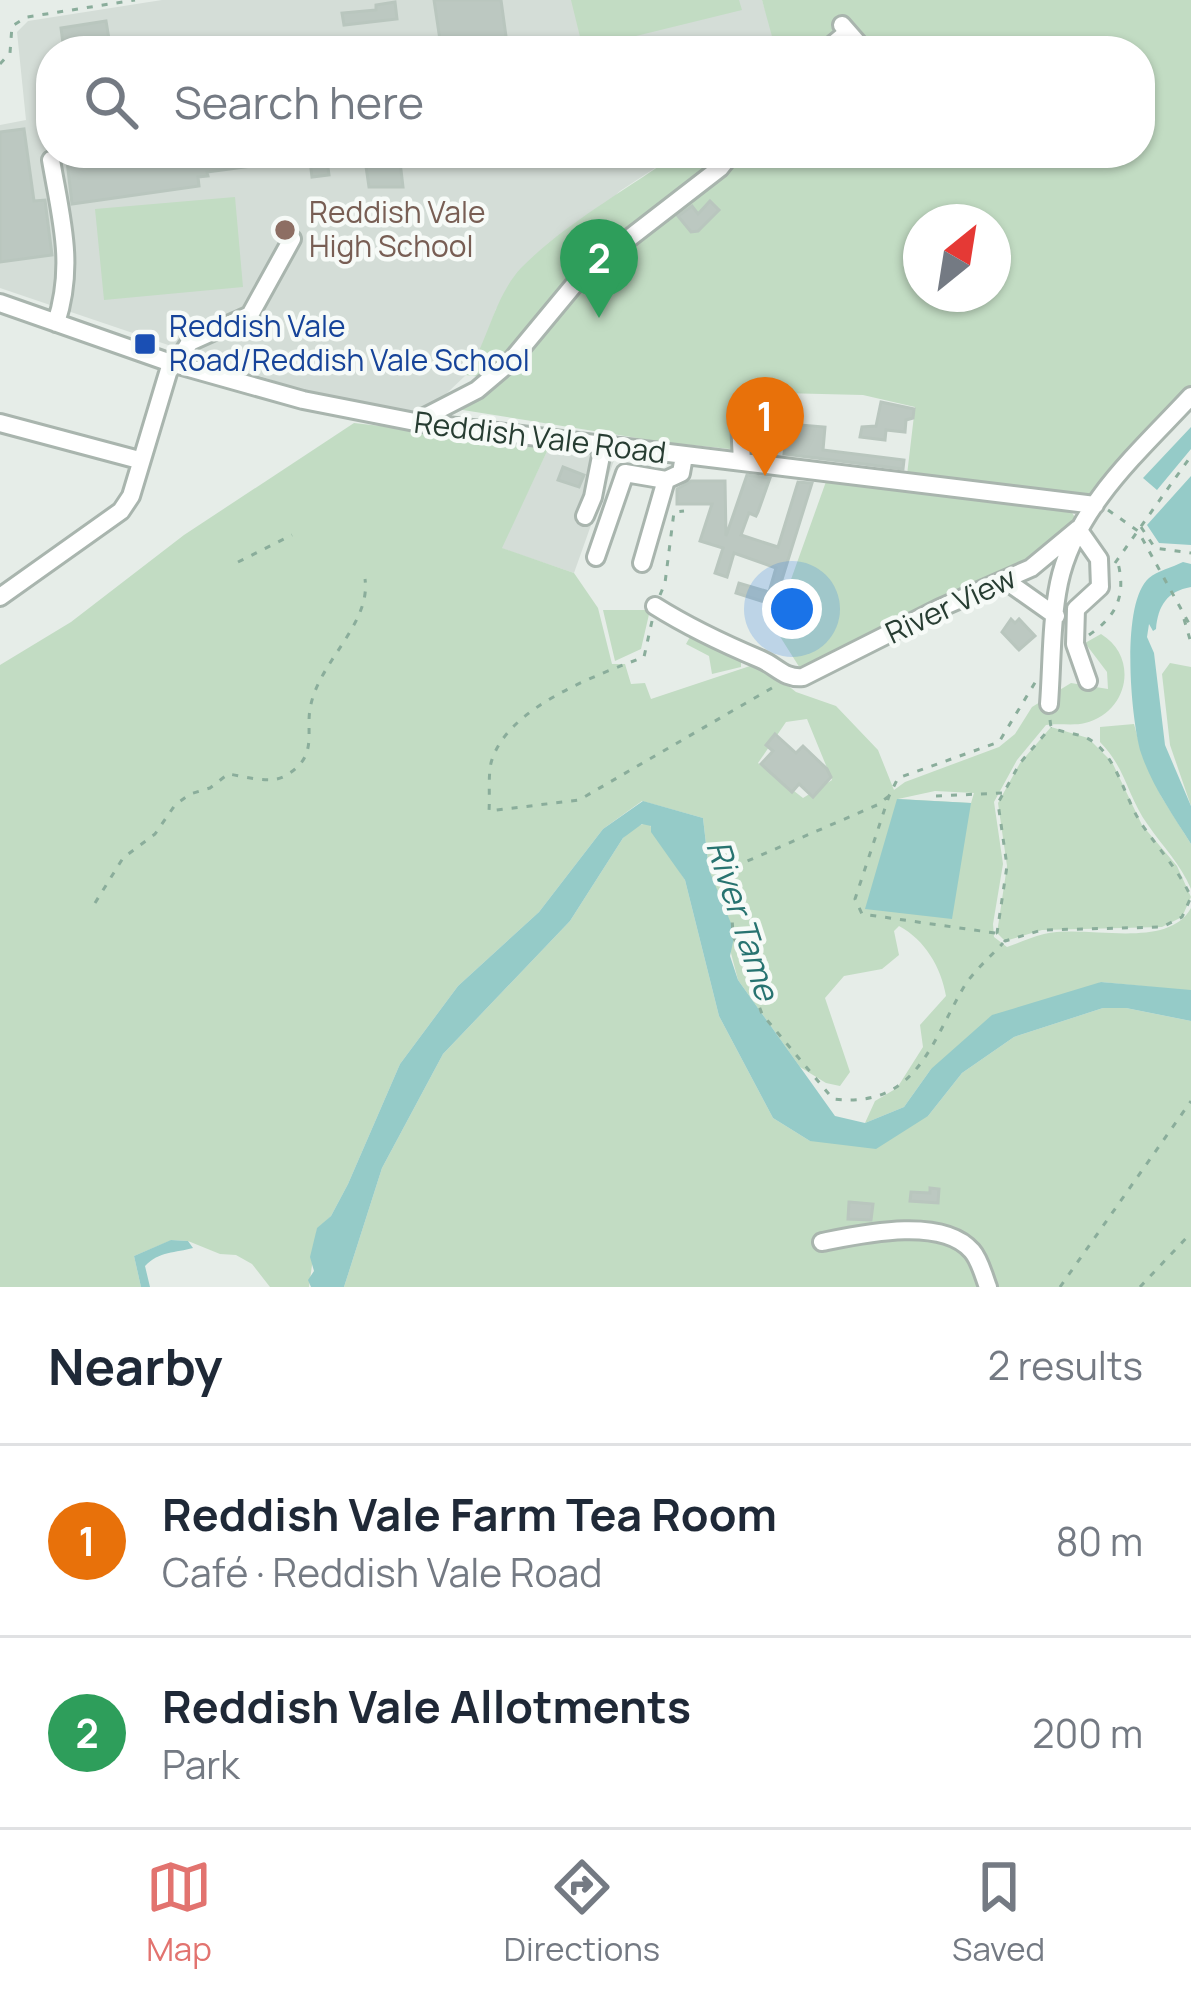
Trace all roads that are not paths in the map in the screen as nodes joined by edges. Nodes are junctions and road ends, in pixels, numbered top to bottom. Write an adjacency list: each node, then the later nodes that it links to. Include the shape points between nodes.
1 (52, 168): 5 (street, via 69,268)
2 (720, 168): 10 (street, via 583,274 477,391)
3 (292, 239): 6 (street, via 250,315 190,342)
4 (0, 303): 5 (street, Reddish Vale Road)
5 (56, 323): 6 (street, Reddish Vale Road)
6 (173, 364): 10 (street, Reddish Vale Road); 13 (street)
7 (1191, 396): 16 (street)
8 (748, 402): 14 (street, via 740,421)
9 (0, 422): 13 (street)
10 (415, 422): 11 (street, Reddish Vale Road)
11 (603, 446): 12 (street, Reddish Vale Road); 17 (street)
12 (684, 456): 14 (street, Reddish Vale Road); 15 (street, via 681,473)
13 (139, 460): 23 (street, via 121,512)
14 (742, 462): 16 (street, Reddish Vale Road)
15 (666, 480): 19 (street, via 625,473); 20 (street)
16 (1095, 505): 18 (street)
17 (585, 516)
18 (1078, 529): 22 (street, River View); 25 (street); 26 (street, via 1099,559 1100,587 1076,609 1075,644)
19 (596, 557)
20 (642, 562)
21 (0, 570): 23 (street)
22 (1005, 580): 24 (street, River View, via 817,674 789,678); 25 (street)
23 (6, 592)
24 (655, 606)
25 (1056, 616): 27 (street)
26 (1088, 680)
27 (1049, 704)
28 (822, 1242): 29 (street, via 941,1232 972,1251)
29 (988, 1287)

